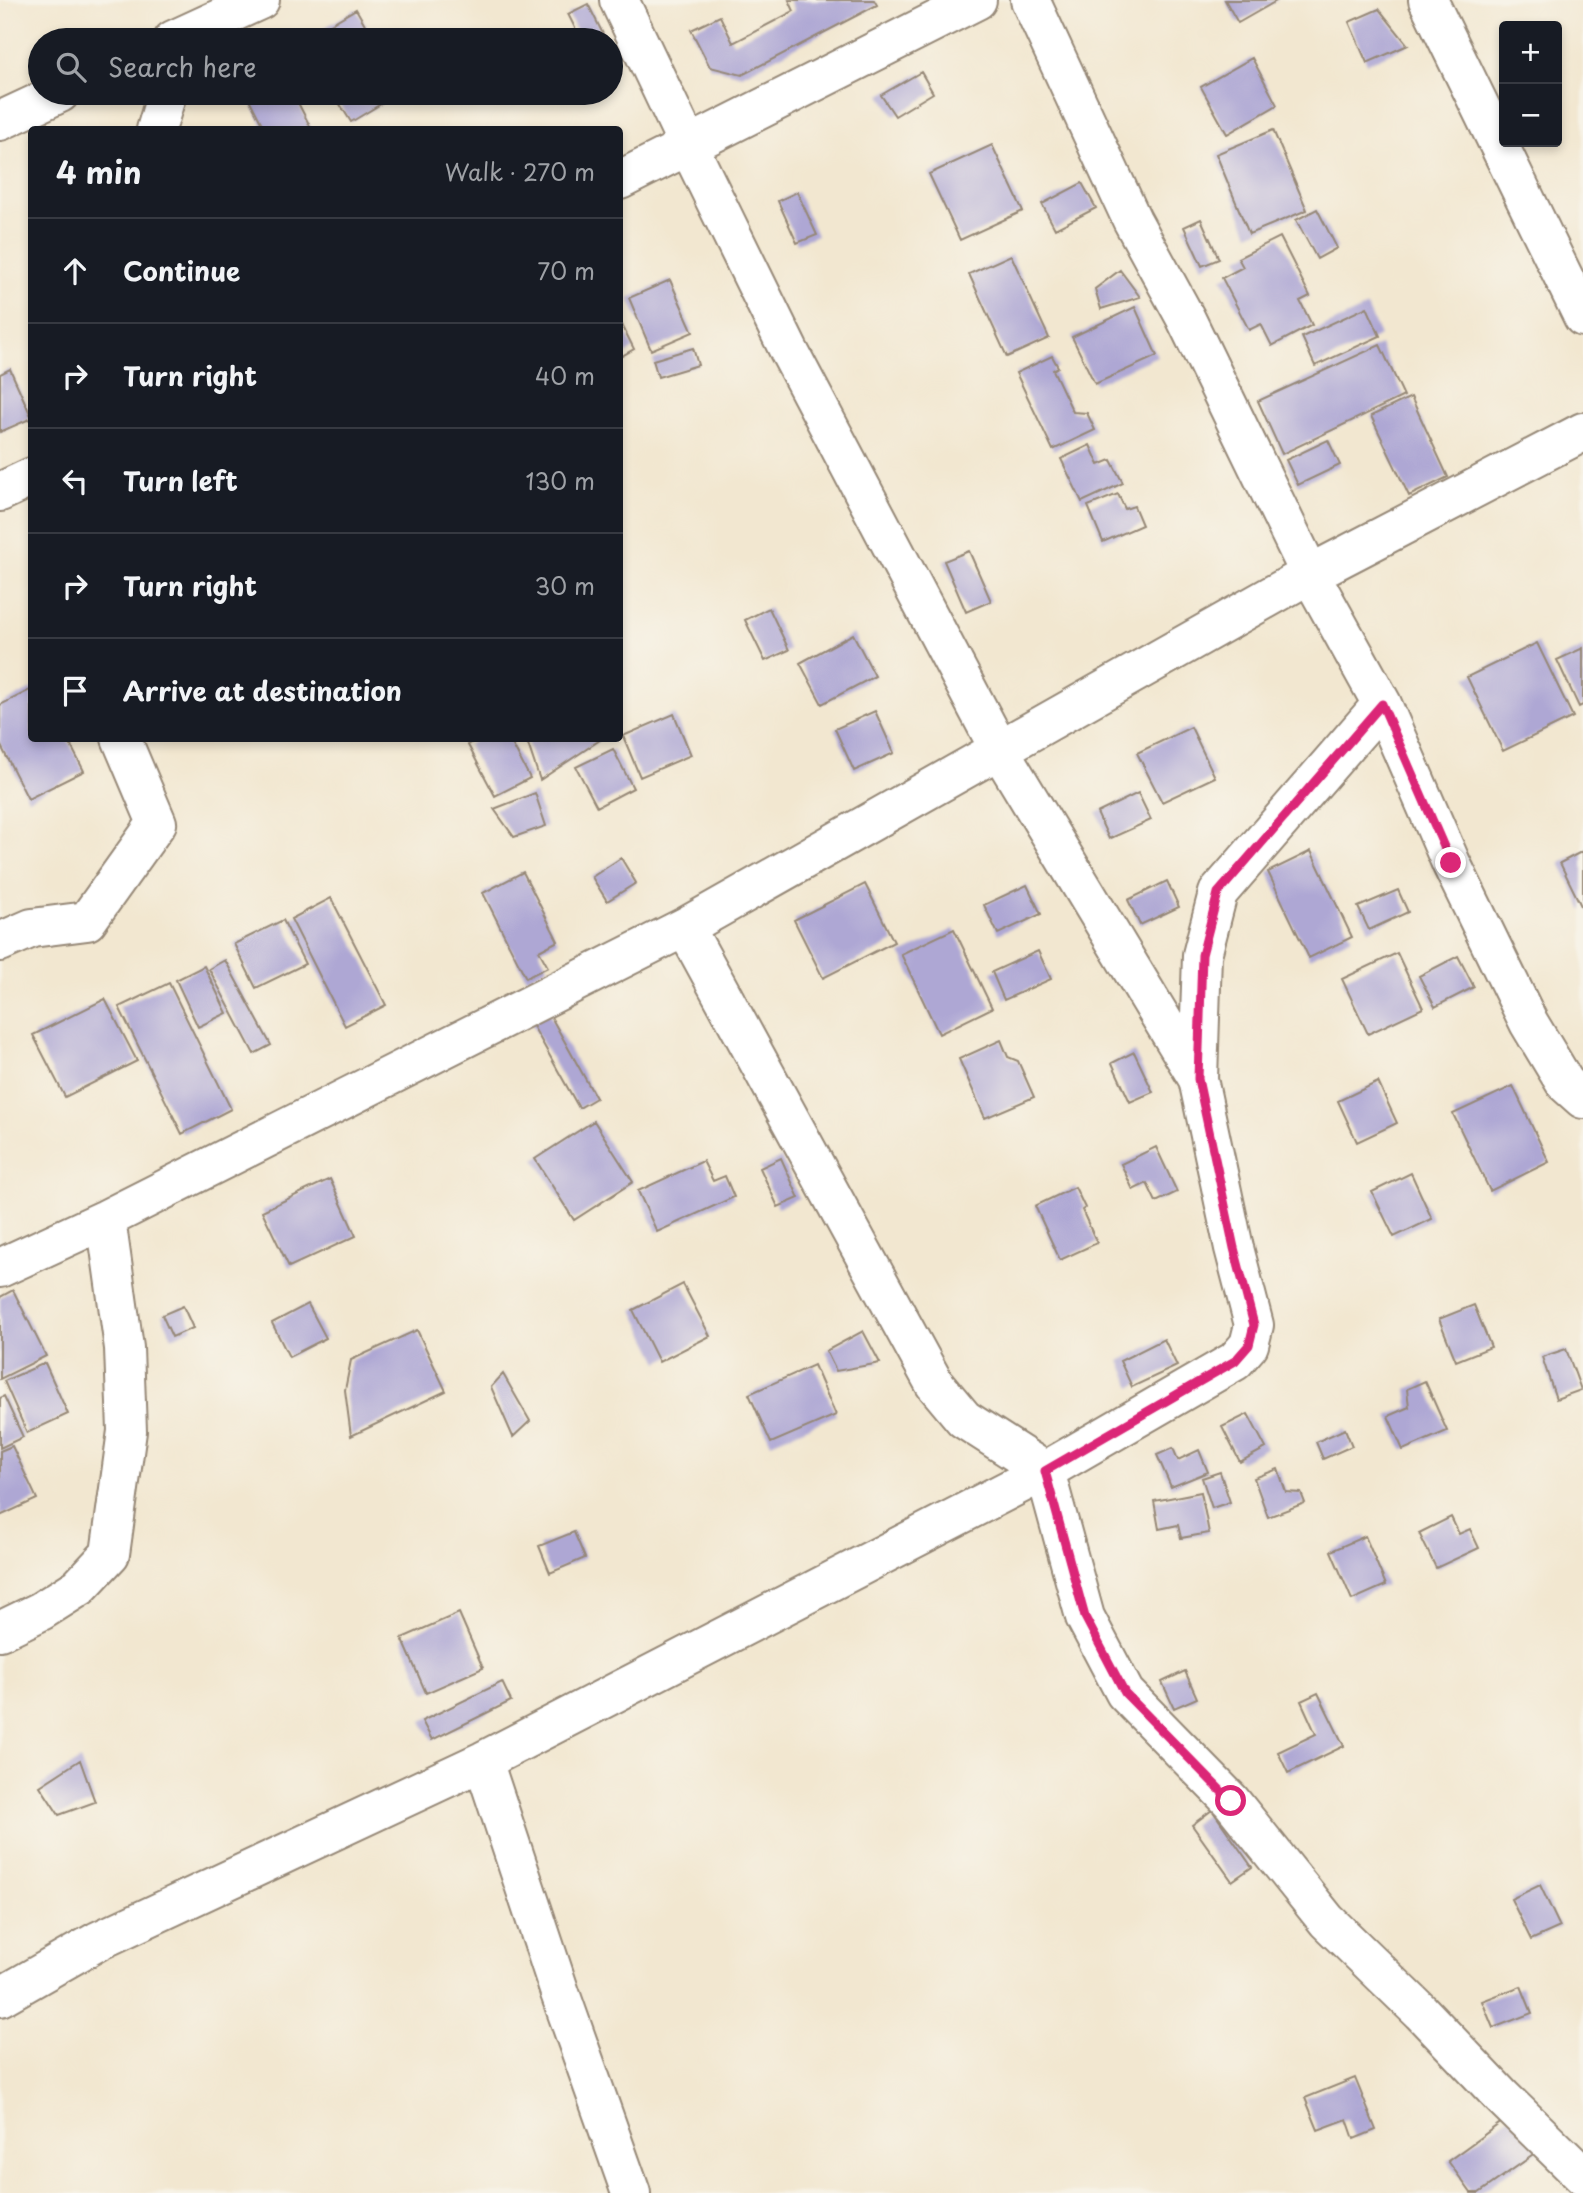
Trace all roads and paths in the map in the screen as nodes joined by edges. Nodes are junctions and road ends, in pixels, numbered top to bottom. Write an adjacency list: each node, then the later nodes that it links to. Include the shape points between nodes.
1 (260, 0): 6 (street)
2 (619, 0): 11 (street)
3 (977, 0): 11 (street)
4 (1030, 0): 17 (street, via 1132,220 1185,317)
5 (1427, 0): 13 (street)
6 (203, 28)
7 (34, 105): 9 (street)
8 (163, 105): 10 (street)
9 (0, 121)
10 (157, 126)
11 (688, 145): 12 (street); 20 (street, via 789,351)
12 (623, 178)
13 (1583, 317)
14 (1583, 432): 17 (street)
15 (28, 479): 16 (street)
16 (0, 492)
17 (1310, 574): 18 (street); 20 (street)
18 (1382, 704): 23 (street, via 1218,893 1202,955); 24 (street, via 1451,863 1529,1023 1565,1083)
19 (123, 742): 22 (street, via 157,823 87,921 32,928)
20 (1000, 751): 21 (street); 23 (street)
21 (685, 927): 25 (street); 27 (street, via 934,1383 964,1419)
22 (0, 942)
23 (1198, 1079): 27 (street, via 1254,1325 1249,1345 1235,1361)
24 (1583, 1099)
25 (106, 1219): 26 (street); 28 (street, via 124,1348 127,1431 110,1554 79,1587)
26 (0, 1268)
27 (1045, 1471): 29 (street); 31 (street, via 1085,1617 1125,1693 1231,1801 1327,1921)
28 (0, 1631)
29 (483, 1761): 30 (street, via 98,1941); 32 (street)
30 (0, 1997)
31 (1583, 2176)
32 (631, 2193)

